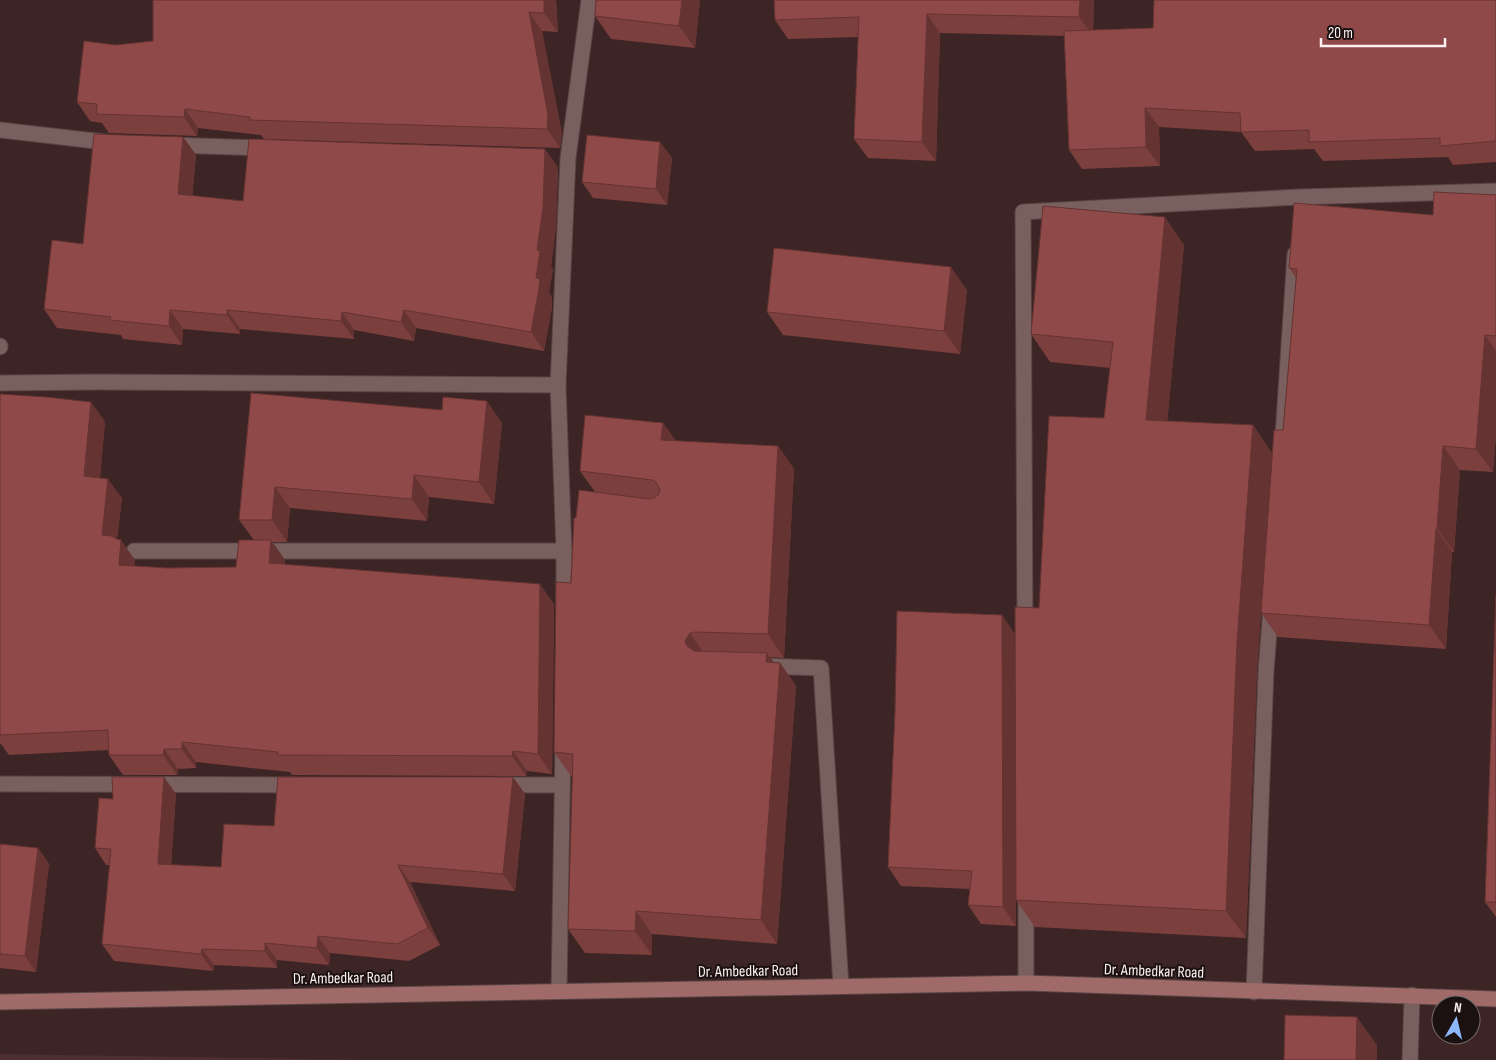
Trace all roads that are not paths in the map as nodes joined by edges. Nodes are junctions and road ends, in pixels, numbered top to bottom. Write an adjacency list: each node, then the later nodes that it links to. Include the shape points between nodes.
1 (589, 0): 9 (street, via 564,158)
2 (0, 130): 3 (street)
3 (131, 144)
4 (151, 144): 5 (street)
5 (279, 148)
6 (1496, 191): 15 (street, via 1023,212)
7 (1296, 237): 10 (street)
8 (0, 383): 9 (street)
9 (558, 385): 12 (street, via 567,501)
10 (1281, 464)
11 (134, 551): 12 (street)
12 (564, 551): 14 (street)
13 (1272, 592): 26 (street)
14 (564, 619)
15 (1025, 637)
16 (751, 666): 24 (street, via 821,668)
17 (563, 727): 21 (street)
18 (0, 784): 19 (street)
19 (316, 785)
20 (483, 785): 21 (street)
21 (562, 785): 25 (street)
22 (1026, 884): 23 (street)
23 (1026, 983): 24 (street, Dr. Ambedkar Road); 26 (street, Dr. Ambedkar Road)
24 (841, 986): 25 (street, Dr. Ambedkar Road)
25 (559, 990): 29 (street, Dr. Ambedkar Road)
26 (1254, 992): 27 (street, Dr. Ambedkar Road)
27 (1412, 995): 28 (street, Dr. Ambedkar Road); 30 (street)
28 (1496, 999)
29 (0, 1002)
30 (1410, 1060)

